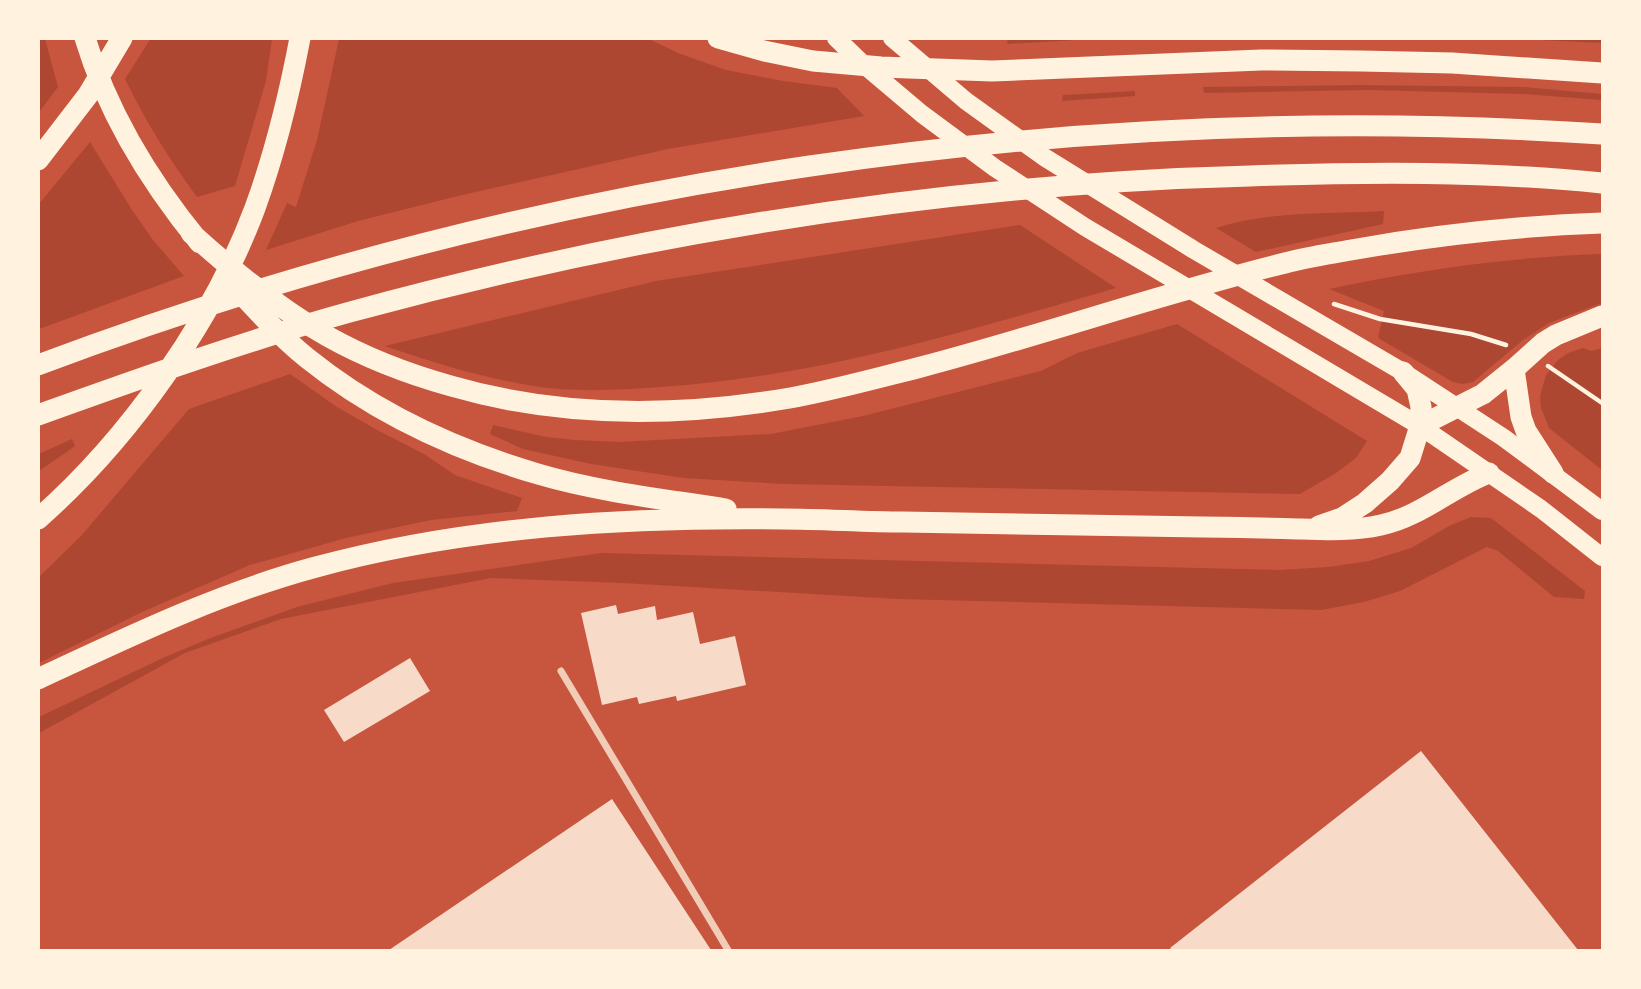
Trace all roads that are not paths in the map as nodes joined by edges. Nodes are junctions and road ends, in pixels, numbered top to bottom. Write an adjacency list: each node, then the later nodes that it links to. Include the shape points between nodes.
1 (85, 38): 12 (highway, via 136,154)
2 (122, 38): 9 (highway, via 88,95)
3 (300, 38): 23 (highway, via 271,161 222,282 141,408 104,454)
4 (718, 38): 7 (highway, via 813,61 881,67 992,71 1261,60 1452,63)
5 (836, 38): 19 (main road, via 922,114 995,168)
6 (892, 38): 16 (main road, via 966,101 1044,157)
7 (1602, 73)
8 (1602, 134): 14 (highway, via 1417,126 1246,128 1083,136 917,152 752,175 602,202 388,253 247,293)
9 (38, 160)
10 (1602, 183): 18 (highway, via 1437,175 1210,177 964,194 718,229 529,268 349,313)
11 (1602, 223): 12 (highway, via 1474,231 1289,261 843,387 751,403 667,410 582,410 503,400 395,368 330,337 277,304)
12 (191, 233): 24 (highway, via 259,313 307,358 372,403 437,436 540,475)
13 (1602, 316): 15 (highway, via 1556,335)
14 (38, 365)
15 (1514, 369): 17 (highway); 21 (highway, via 1526,431)
16 (1403, 372): 17 (main road); 19 (highway, via 1417,389)
17 (1458, 407): 19 (highway); 21 (main road)
18 (38, 415)
19 (1420, 426): 20 (main road); 25 (highway, via 1410,458 1379,492 1342,518)
20 (1489, 473): 25 (highway, via 1390,523 1340,531); 26 (main road)
21 (1553, 473): 22 (main road)
22 (1602, 511)
23 (38, 519)
24 (783, 519): 25 (highway); 28 (highway, via 570,526 492,533 359,556 204,605)
25 (1307, 529)
26 (1602, 557)
27 (561, 671): 29 (street)
28 (38, 679)
29 (728, 950)

